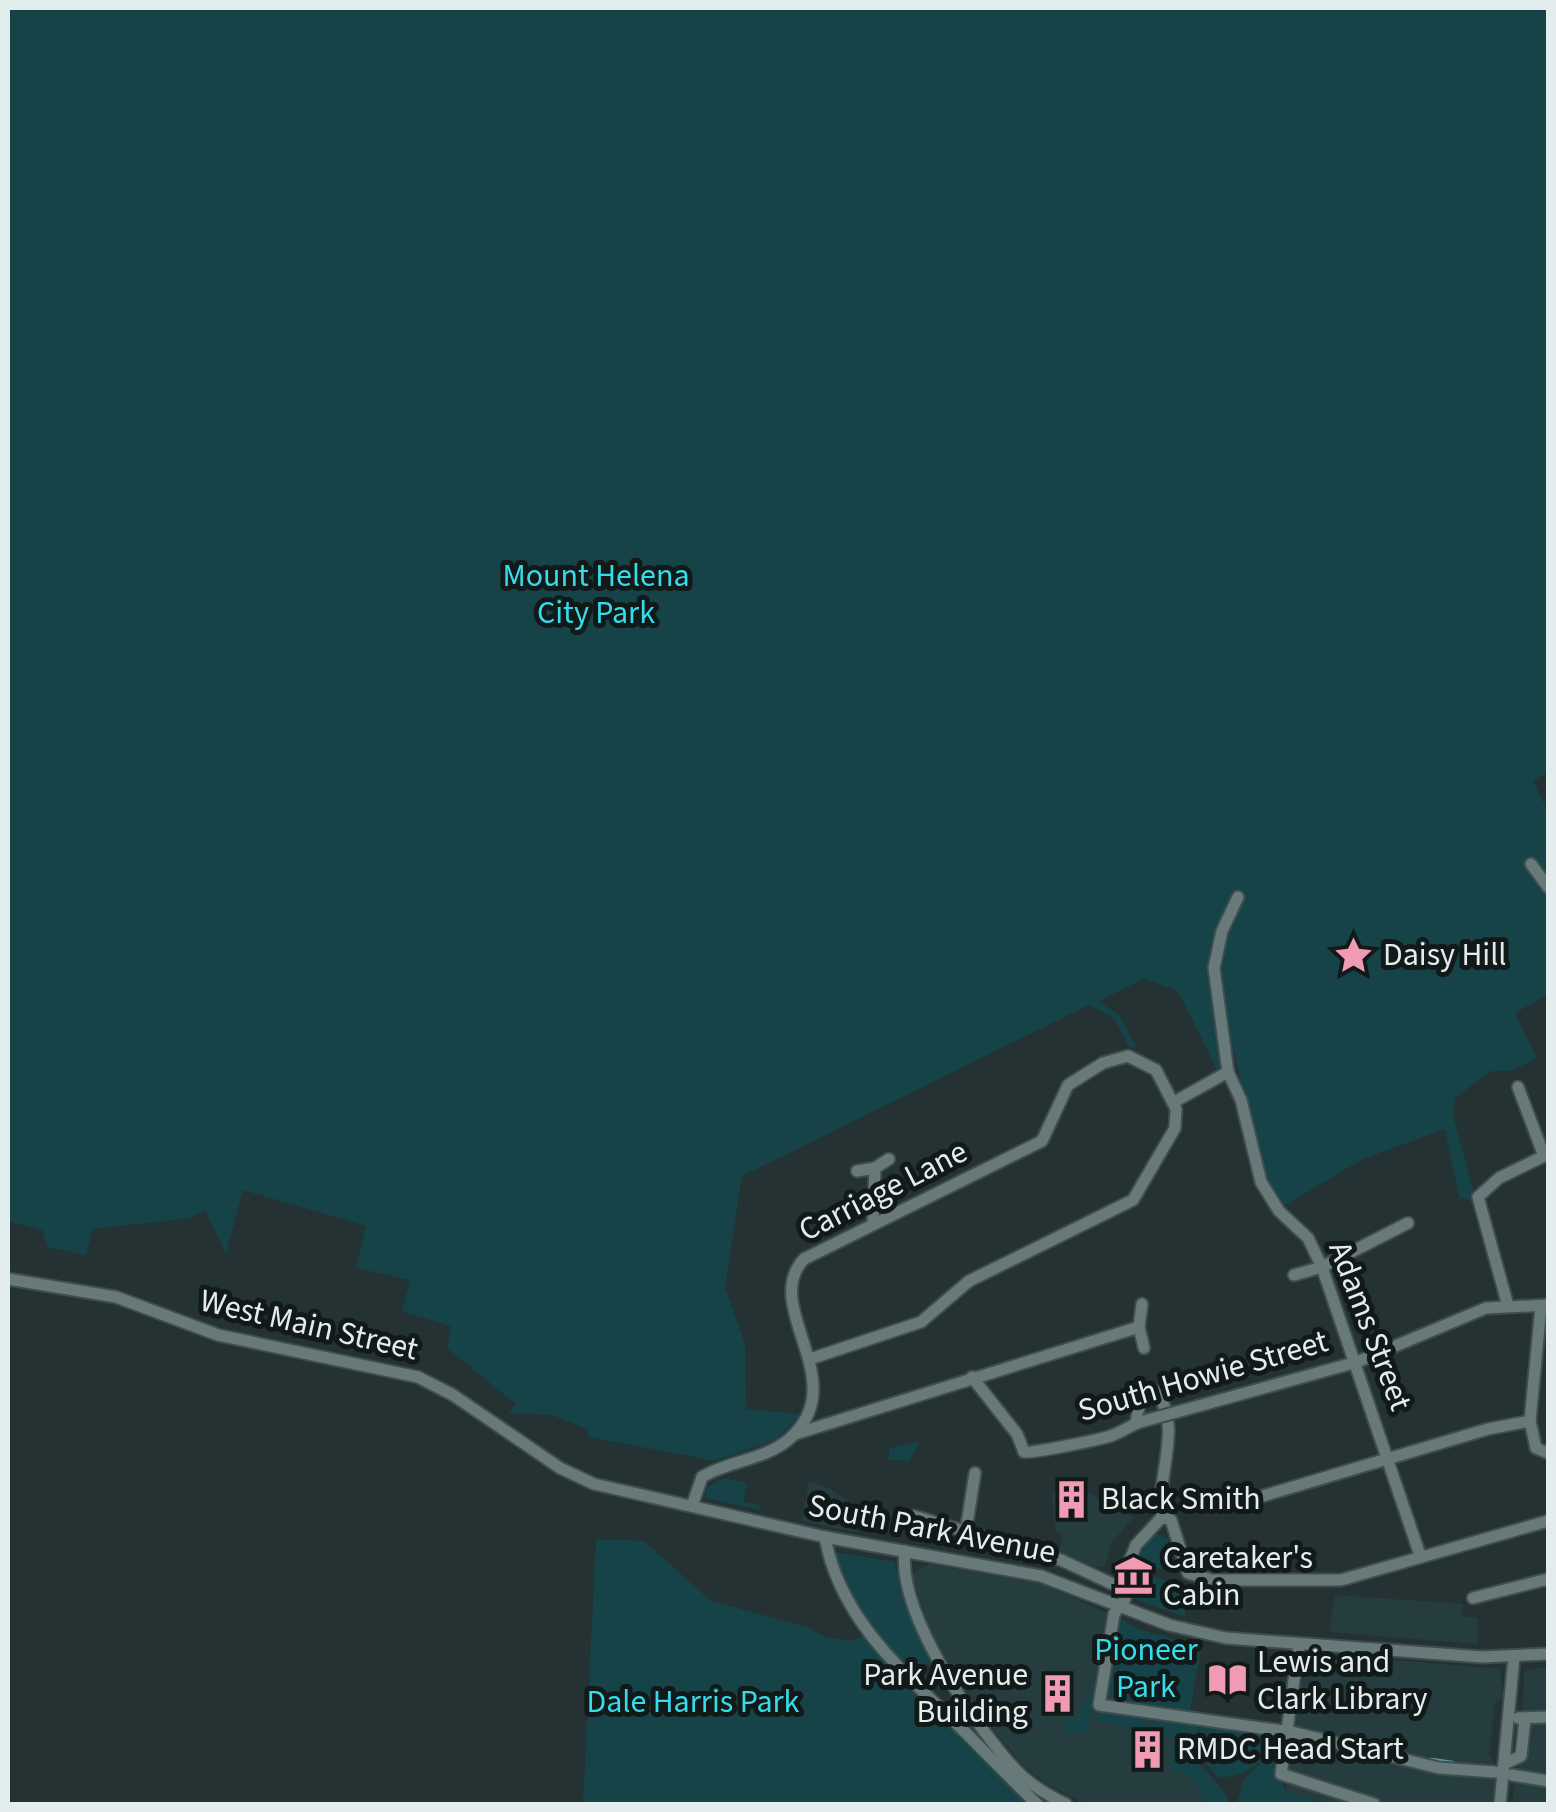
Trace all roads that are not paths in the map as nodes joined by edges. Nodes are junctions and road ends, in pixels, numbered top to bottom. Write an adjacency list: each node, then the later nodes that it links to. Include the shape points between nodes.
1 (1531, 864): 2 (street)
2 (1548, 888)
3 (1238, 897): 4 (street, Adams Street, via 1214,968)
4 (1228, 1072): 6 (street); 13 (street, Adams Street, via 1261,1182 1308,1238)
5 (1518, 1087): 7 (street)
6 (1174, 1102): 12 (street, Carriage Lane, via 1156,1070 1140,1059 1103,1063 1068,1085 1042,1141); 22 (street, via 1175,1128 1133,1200 969,1282 917,1324)
7 (1546, 1156): 17 (street, via 1478,1196)
8 (889, 1159): 9 (street)
9 (875, 1168): 10 (street); 12 (street)
10 (858, 1171)
11 (1408, 1223): 13 (street)
12 (873, 1224): 22 (street, Carriage Lane, via 810,1255 794,1272 792,1300)
13 (1322, 1267): 14 (street); 23 (street, Adams Street)
14 (1294, 1276)
15 (8, 1279): 33 (street, West Main Street, via 116,1297 218,1334 406,1373 452,1395 570,1475)
16 (1142, 1304): 19 (street)
17 (1508, 1306): 18 (street, South Howie Street); 23 (street, South Howie Street, via 1486,1308)
18 (1545, 1306): 21 (street)
19 (1139, 1327): 20 (street); 24 (street)
20 (1144, 1348)
21 (1542, 1354): 27 (street)
22 (810, 1359): 25 (street, Carriage Lane)
23 (1357, 1362): 28 (street, South Howie Street, bridge); 31 (street, Adams Street)
24 (972, 1377): 26 (street); 28 (street, South Howie Street, via 1024,1452 1033,1455 1115,1435)
25 (811, 1408): 26 (street); 29 (street)
26 (846, 1416): 29 (street)
27 (1530, 1421): 30 (street, via 1536,1448); 31 (street)
28 (1140, 1422): 36 (street, via 1140,1399 1156,1392 1168,1430)
29 (793, 1435): 33 (street, via 766,1453 702,1477)
30 (1548, 1453)
31 (1390, 1457): 34 (street); 41 (street, Adams Street)
32 (974, 1474): 38 (street)
33 (692, 1506): 39 (street, South Park Avenue)
34 (1230, 1506)
35 (914, 1516): 38 (street)
36 (1162, 1517): 41 (street, via 1171,1520 1183,1564 1196,1578 1341,1580); 43 (street, via 1136,1545)
37 (1548, 1520): 41 (street)
38 (966, 1530): 43 (street)
39 (825, 1536): 40 (street, South Park Avenue); 54 (street, via 838,1582 875,1641)
40 (905, 1551): 45 (street, South Park Avenue, via 1041,1576); 55 (street, via 907,1590 956,1686 1014,1768)
41 (1420, 1555)
42 (1548, 1578): 44 (street)
43 (1120, 1584): 45 (street)
44 (1474, 1598)
45 (1121, 1608): 46 (street, South Park Avenue, via 1198,1632); 52 (street, via 1114,1614 1099,1705 1288,1731 1439,1768)
46 (1299, 1644): 48 (street, South Park Avenue); 56 (street, via 1281,1774)
47 (1548, 1654): 48 (street, South Park Avenue)
48 (1514, 1657): 49 (street)
49 (1508, 1716): 51 (street); 52 (street)
50 (1548, 1717): 51 (street)
51 (1526, 1719): 52 (street, via 1521,1756)
52 (1504, 1770): 53 (street); 57 (street)
53 (1548, 1781)
54 (1037, 1804)
55 (1066, 1804)
56 (1374, 1804)
57 (1500, 1804)

